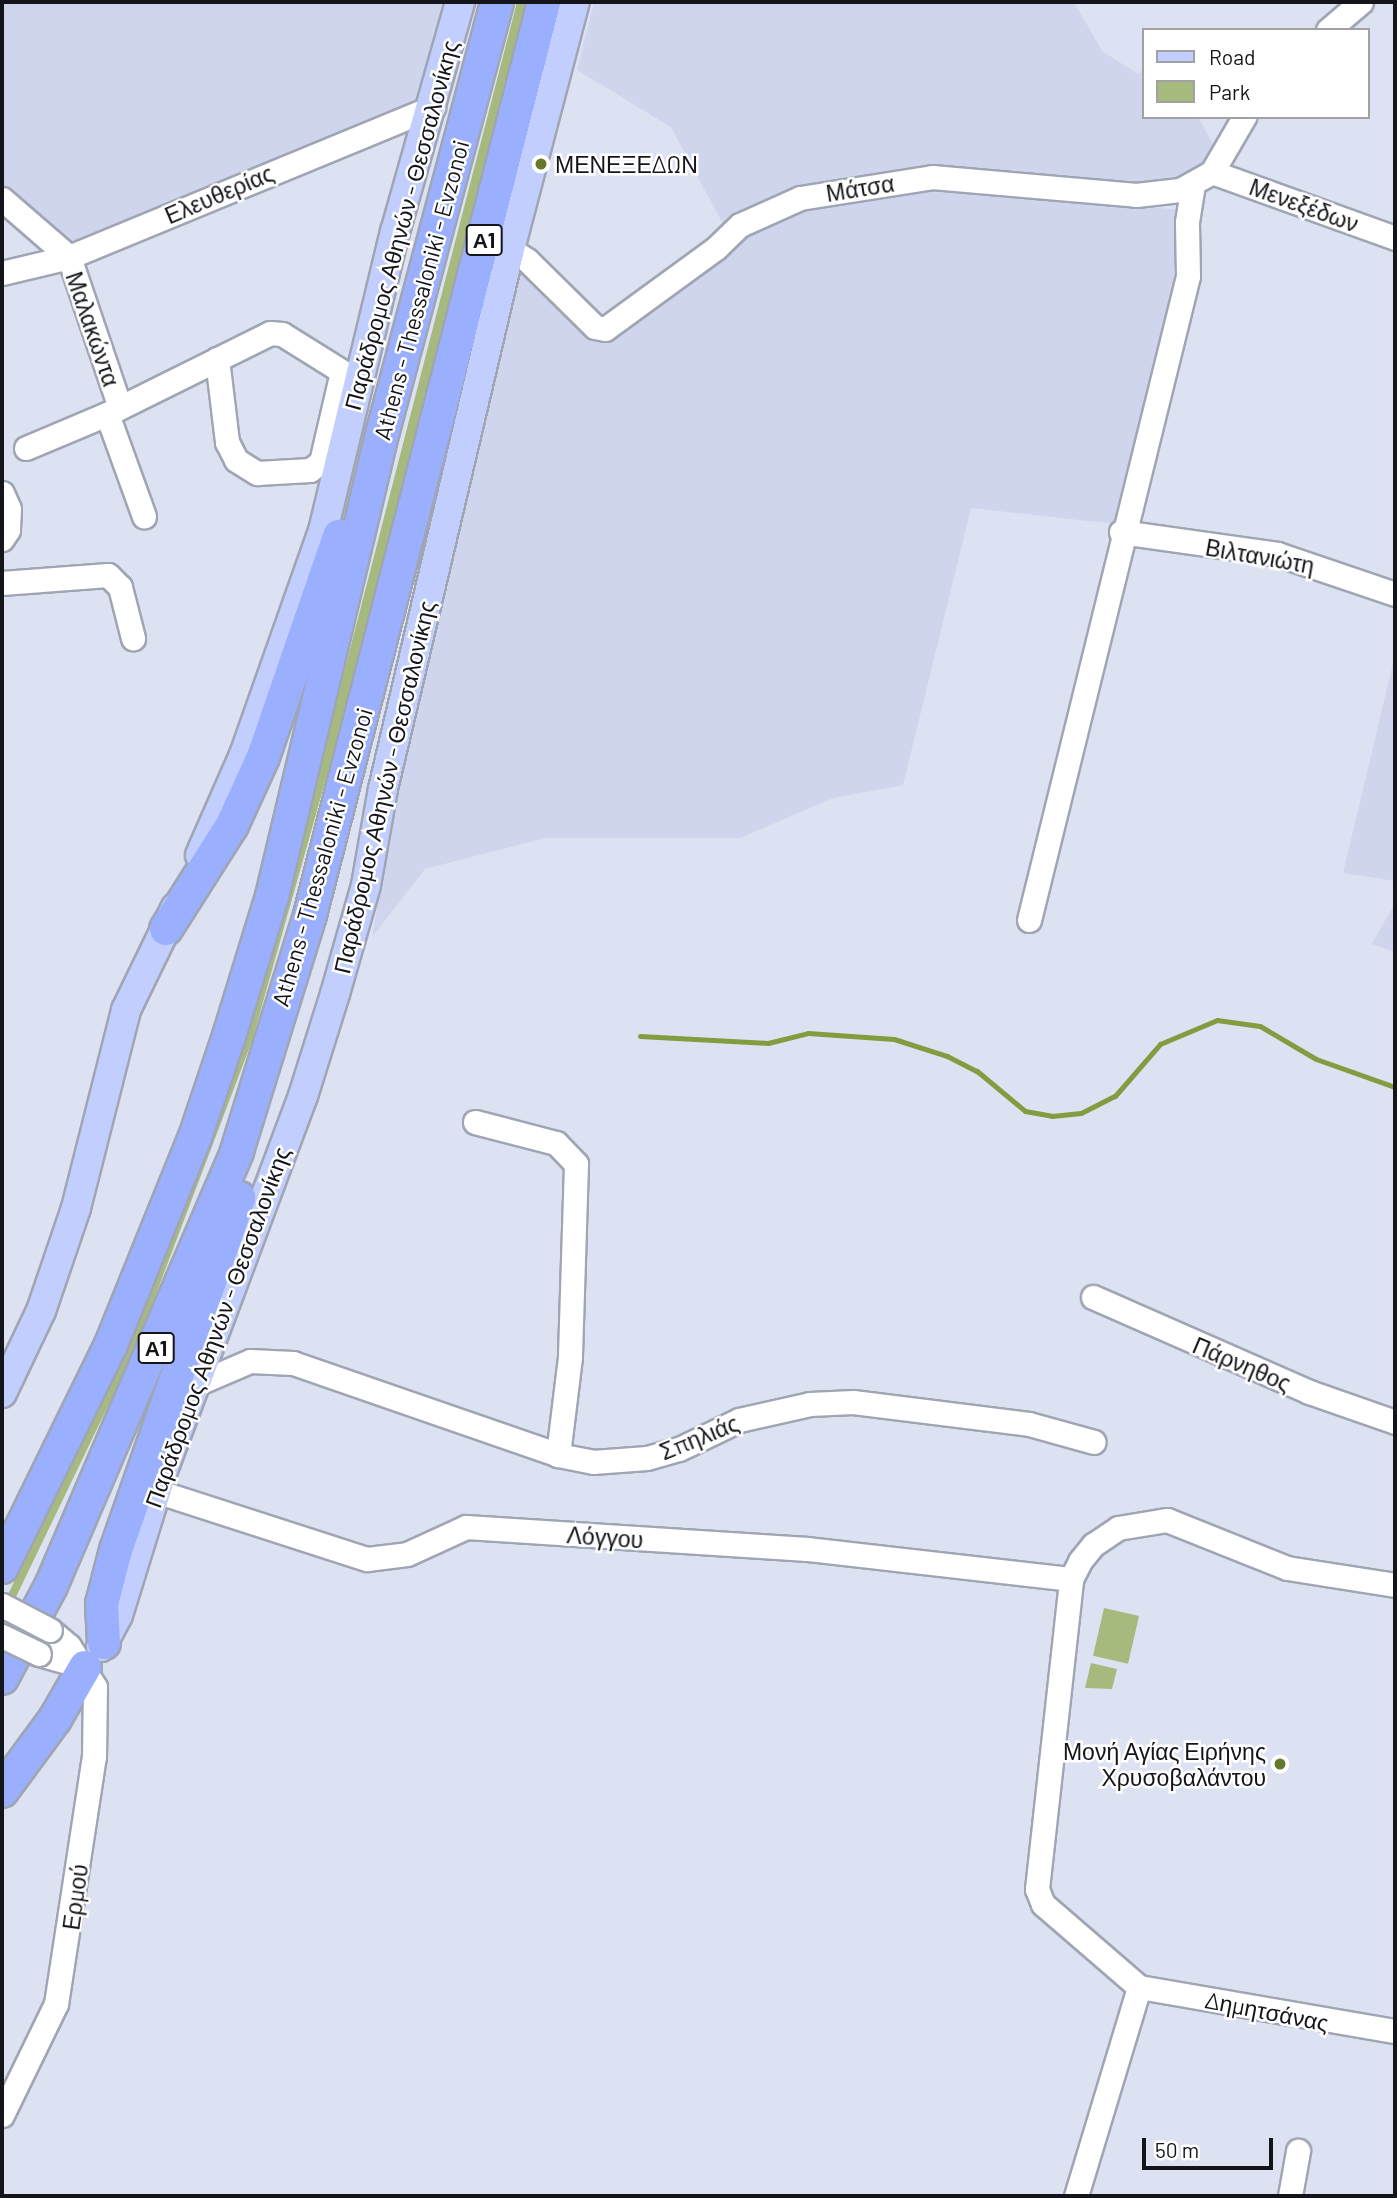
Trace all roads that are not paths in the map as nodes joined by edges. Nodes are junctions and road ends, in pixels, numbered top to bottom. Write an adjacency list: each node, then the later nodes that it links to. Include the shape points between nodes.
1 (460, 2): 7 (main road, Παράδρομος Αθηνών - Θεσσαλονίκης)
2 (497, 2): 19 (highway, Athens - Thessaloniki - Evzonoi / Α1)
3 (544, 2): 30 (highway, Athens - Thessaloniki - Evzonoi / Α1, via 310,915)
4 (575, 2): 13 (main road, Παράδρομος Αθηνών - Θεσσαλονίκης)
5 (1361, 2): 6 (street)
6 (1330, 28)
7 (433, 107): 14 (street, Ελευθερίας); 17 (main road, Παράδρομος Αθηνών - Θεσσαλονίκης)
8 (1243, 119): 9 (street, Μάτσα)
9 (1212, 172): 10 (street, Μάτσα); 12 (street, Μενεξέδων)
10 (1193, 186): 13 (street, Μάτσα, via 1136,195 932,177 800,198 740,225 716,248 605,329 595,327); 23 (street, via 1187,222 1188,276)
11 (2, 199): 14 (street, Μαλακώντα)
12 (1395, 238)
13 (510, 249): 33 (main road, Παράδρομος Αθηνών - Θεσσαλονίκης, via 383,789 366,885 303,1096)
14 (69, 257): 15 (street, Ελευθερίας); 18 (street, Μαλακώντα)
15 (2, 273)
16 (217, 359): 17 (street, via 270,332 282,334); 17 (street, via 227,442 236,460 257,473 310,470 321,462); 18 (street)
17 (350, 377): 29 (main road, Παράδρομος Αθηνών - Θεσσαλονίκης, via 323,531 244,755)
18 (113, 410): 20 (street); 22 (street, Μαλακώντα)
19 (383, 432): 29 (highway, via 342,526 263,757 232,825); 39 (highway, Athens - Thessaloniki - Evzonoi / Α1, via 272,896 229,1036 195,1137 110,1347)
20 (26, 448)
21 (2, 493): 24 (street, via 9,509 8,530)
22 (144, 516)
23 (1121, 532): 26 (street, Βιλτανιώτη, via 1278,554); 28 (street)
24 (2, 538)
25 (2, 583): 27 (street, via 108,575 120,587)
26 (1395, 594)
27 (133, 638)
28 (1029, 920)
29 (166, 929): 34 (main road, Παράδρομος Αθηνών - Θεσσαλονίκης, via 126,1010 76,1208 41,1311)
30 (281, 1005): 44 (highway, via 279,1049 253,1153 116,1550 102,1604); 46 (highway, Athens - Thessaloniki - Evzonoi / Α1, via 237,1151 190,1268 51,1586)
31 (475, 1122): 37 (street, via 556,1143 576,1164 570,1357)
32 (1093, 1297): 35 (street, Πάρνηθος, via 1309,1392)
33 (194, 1385): 37 (street, Σπηλιάς, via 250,1361 293,1363); 38 (main road, Παράδρομος Αθηνών - Θεσσαλονίκης)
34 (2, 1393)
35 (1395, 1422)
36 (1094, 1443): 37 (street, Σπηλιάς, via 1029,1424 853,1402 810,1404 739,1420 679,1449 648,1458 593,1462)
37 (558, 1455)
38 (156, 1491): 40 (street, Λόγγου, via 367,1559 407,1554 466,1527 820,1550); 44 (main road, Παράδρομος Αθηνών - Θεσσαλονίκης, via 118,1615)
39 (2, 1567)
40 (1071, 1579): 41 (street, via 1103,1536 1151,1519 1186,1526 1287,1567); 48 (street, via 1037,1889 1043,1904)
41 (1395, 1585)
42 (2, 1605): 45 (street, bridge, via 50,1630)
43 (2, 1636): 45 (street, bridge, via 39,1654)
44 (104, 1643): 45 (main road, Παράδρομος Αθηνών - Θεσσαλονίκης)
45 (85, 1667): 47 (highway, via 55,1719); 50 (street, Ερμού, via 96,1699 94,1758 64,1971 47,2029)
46 (2, 1678)
47 (2, 1791)
48 (1139, 1987): 49 (street, Δημητσάνας, via 1361,2029); 52 (street)
49 (1395, 2031)
50 (2, 2115)
51 (1298, 2151): 53 (street)
52 (1076, 2196)
53 (1290, 2196)

